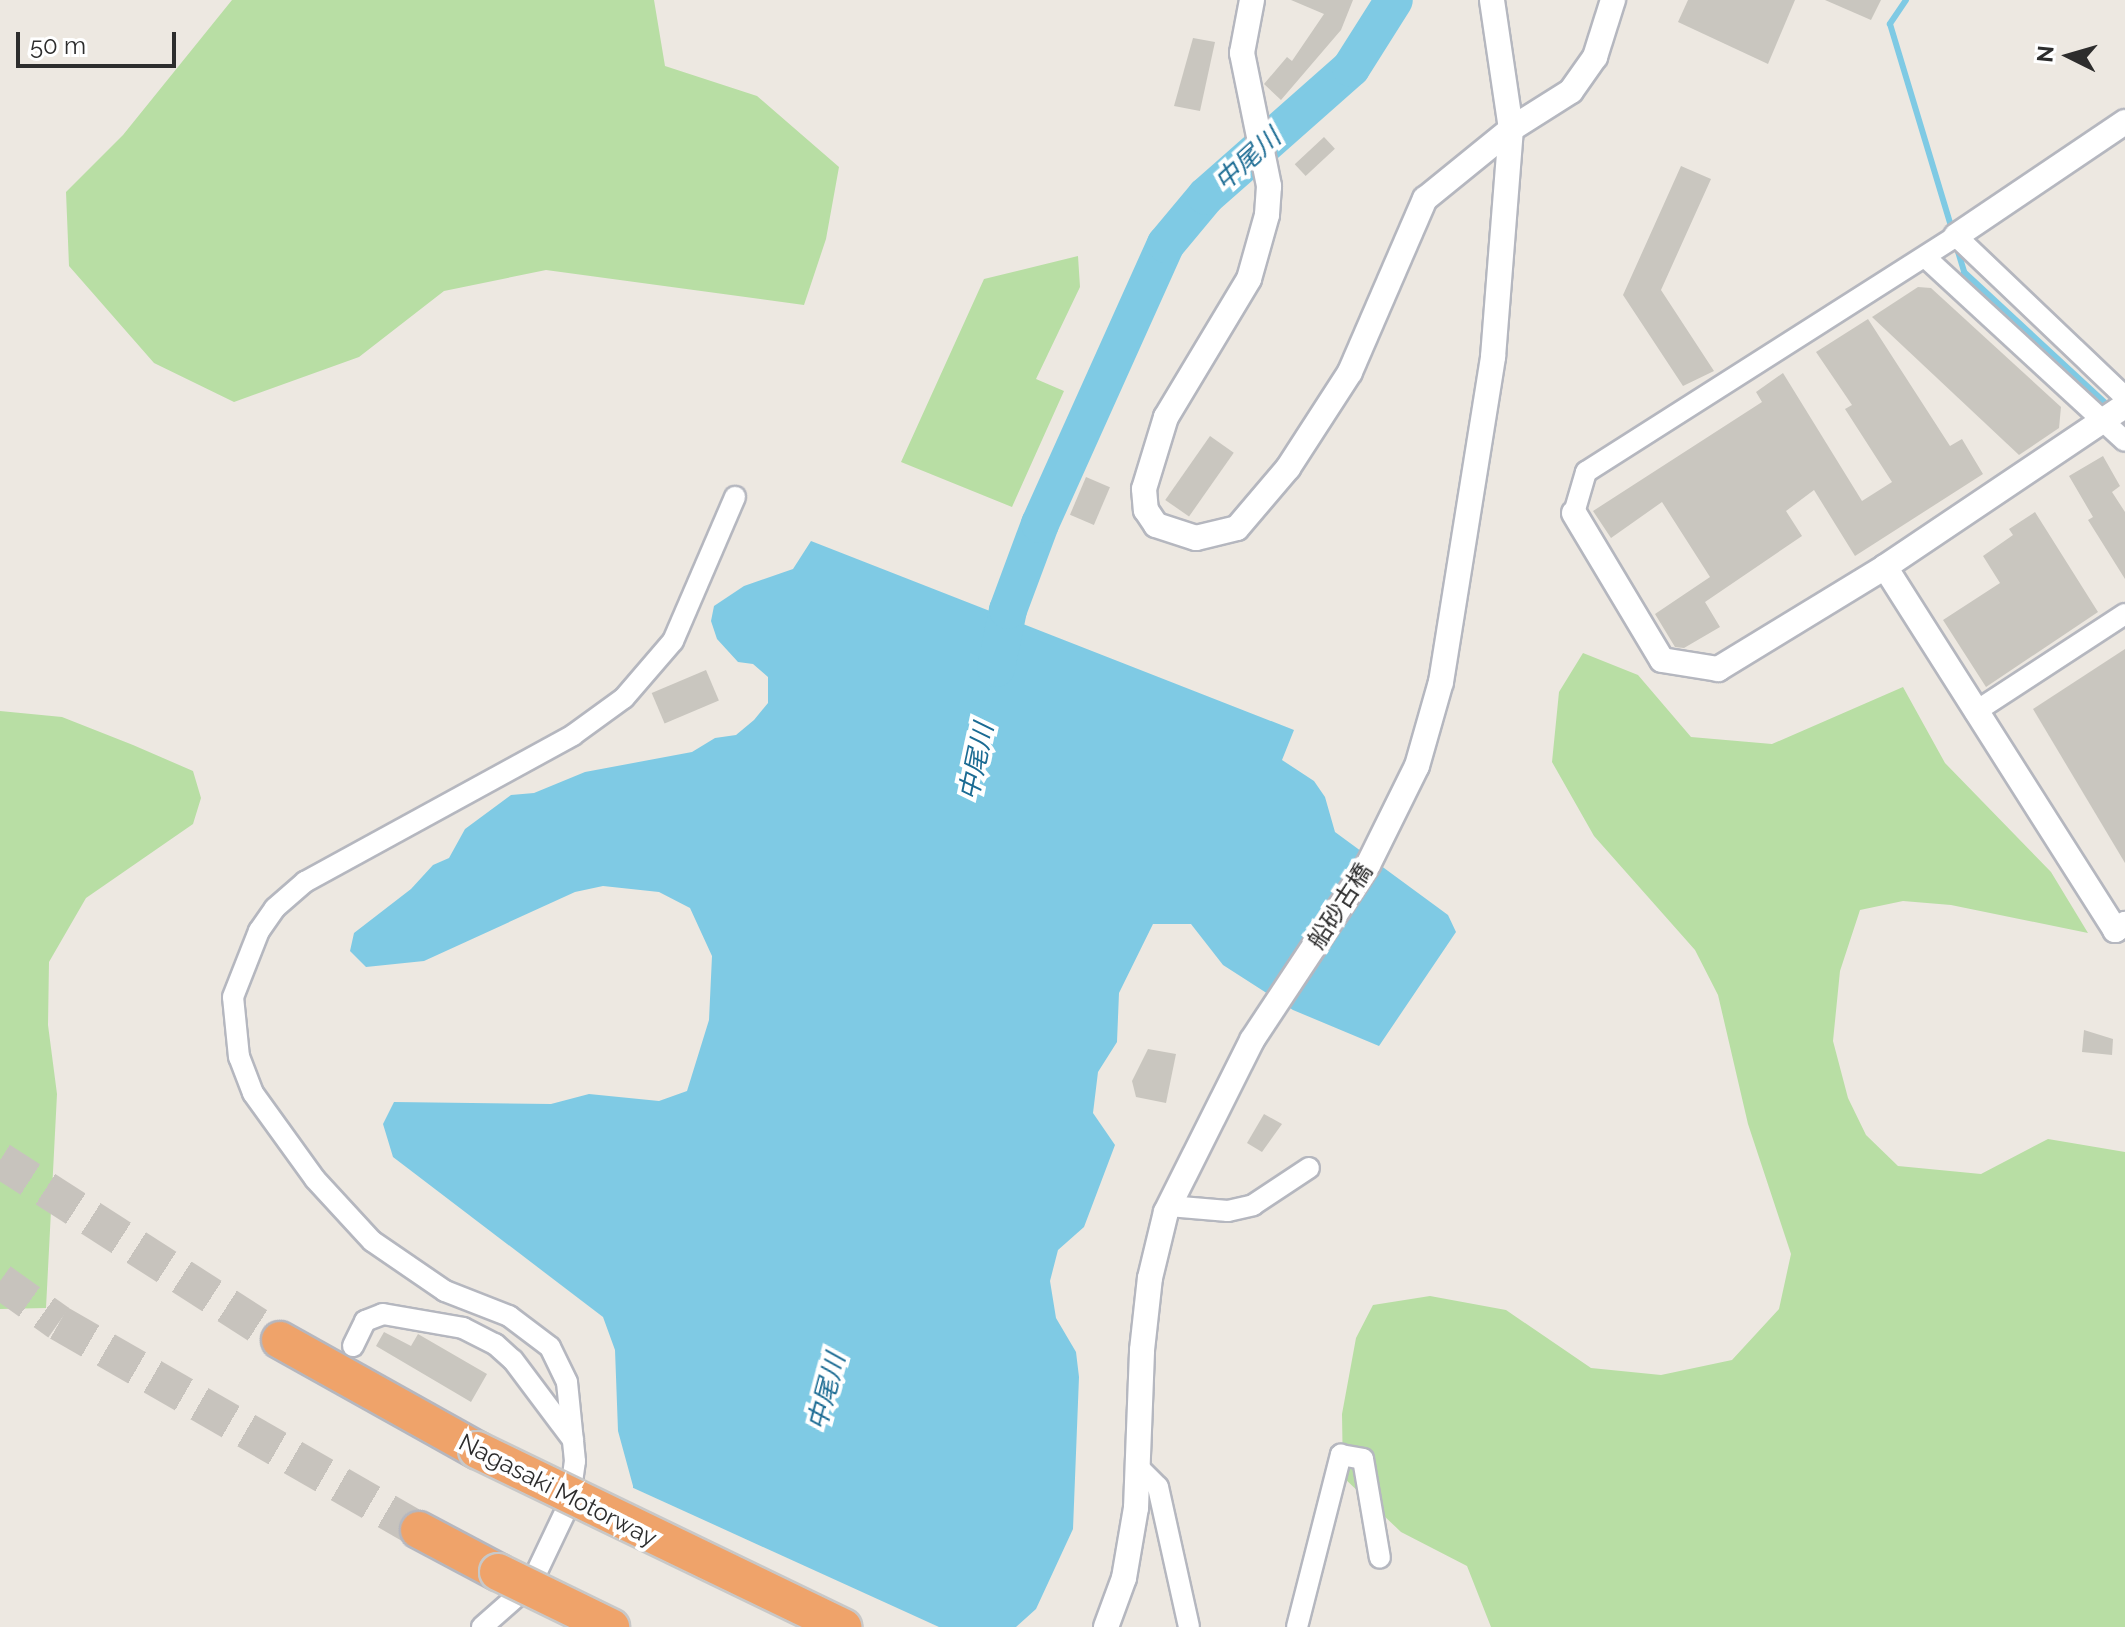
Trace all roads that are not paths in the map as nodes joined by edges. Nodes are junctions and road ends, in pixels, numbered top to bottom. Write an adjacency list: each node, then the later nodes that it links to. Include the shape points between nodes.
1 (1252, 0): 5 (street, via 1242,53 1269,186 1267,215 1249,279 1166,417 1148,465 1146,510 1156,525 1196,538 1237,528 1288,468 1350,372 1425,199)
2 (1492, 0): 5 (street, 船砂古橋)
3 (1613, 0): 5 (street, via 1595,57 1571,91)
4 (2125, 122): 6 (street)
5 (1511, 129): 19 (street, 船砂古橋, via 1493,357 1441,682 1417,766 1368,865 1252,1040)
6 (1956, 236): 7 (street); 8 (street)
7 (1926, 258): 10 (street); 13 (street, via 1586,472)
8 (2125, 397)
9 (2125, 406): 10 (street)
10 (2103, 419): 11 (street); 14 (street)
11 (2125, 441)
12 (735, 497): 22 (street, via 673,641 624,698 573,735 305,882 275,908 259,931 233,997 239,1057 274,1127 372,1241 445,1291 509,1316 550,1347 567,1382)
13 (1574, 513): 14 (street, via 1662,660 1718,669)
14 (1885, 567): 16 (street)
15 (2125, 614): 16 (street)
16 (1975, 712): 17 (street, via 2115,930)
17 (2125, 924)
18 (1309, 1168): 19 (street, via 1253,1205 1228,1211)
19 (1169, 1206): 23 (street, 船砂古橋, via 1150,1278)
20 (280, 1340): 28 (highway, Nagasaki Motorway, bridge, via 477,1450)
21 (353, 1346): 22 (street, via 365,1321 383,1314 463,1328 513,1360)
22 (573, 1440): 26 (street, via 569,1504 547,1553 531,1584)
23 (1138, 1467): 29 (street, 船砂古橋, via 1124,1578); 30 (street, via 1158,1487)
24 (419, 1530): 27 (highway, bridge)
25 (1380, 1558): 31 (street, via 1363,1459 1341,1455)
26 (482, 1627)
27 (611, 1627)
28 (843, 1627)
29 (1106, 1627)
30 (1189, 1627)
31 (1297, 1627)

